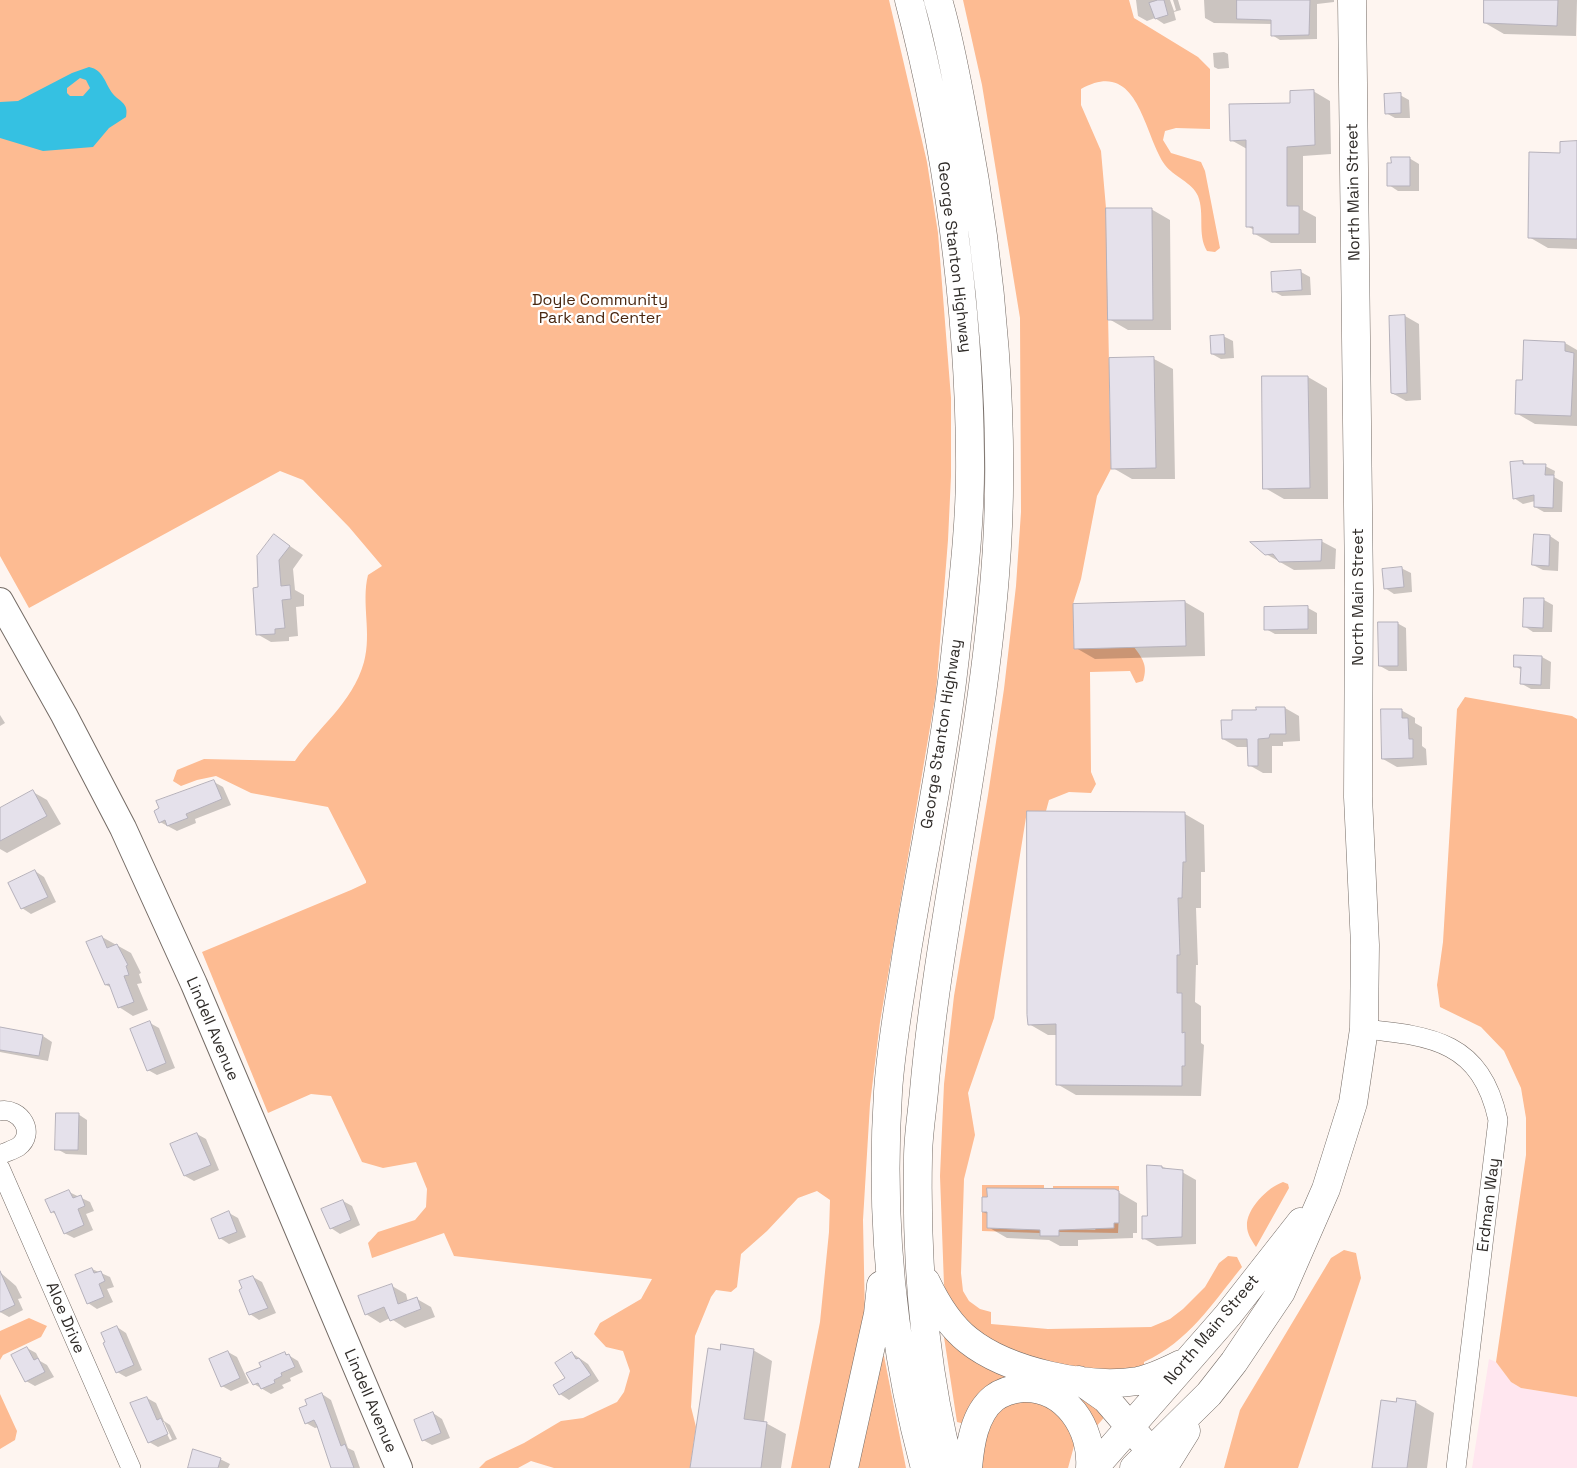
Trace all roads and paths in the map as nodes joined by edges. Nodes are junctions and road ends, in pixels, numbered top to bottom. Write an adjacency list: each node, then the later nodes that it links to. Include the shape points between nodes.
1 (909, 0): 10 (highway, George Stanton Highway, via 927,69 963,312 971,460 954,662 888,1090)
2 (938, 0): 11 (highway, George Stanton Highway, via 974,174 992,318 998,456 995,573 984,675 932,1007 919,1145)
3 (1352, 0): 5 (highway, North Main Street, via 1359,589 1358,797 1365,945)
4 (0, 601): 17 (street, Lindell Avenue, via 123,828 194,984)
5 (1364, 1029): 9 (highway, North Main Street, via 1353,1103); 24 (street, Erdman Way, via 1435,1039 1473,1066 1494,1099 1498,1120)
6 (0, 1111): 7 (street, via 16,1113 26,1130 19,1146)
7 (0, 1155)
8 (0, 1168): 16 (street, Aloe Drive)
9 (1326, 1189): 12 (highway, North Main Street, via 1228,1315); 15 (highway, North Main Street, via 1282,1292 1234,1362)
10 (887, 1237): 18 (highway, via 878,1314); 19 (highway, George Stanton Highway, via 904,1382)
11 (921, 1272): 13 (highway, via 946,1317 978,1347 1007,1362); 20 (highway, George Stanton Highway, via 934,1396)
12 (1190, 1357): 13 (highway, via 1172,1368 1139,1380); 14 (highway, North Main Street)
13 (1079, 1380): 14 (highway, via 1106,1399)
14 (1130, 1427): 15 (highway); 23 (highway, North Main Street)
15 (1149, 1463)
16 (131, 1468)
17 (399, 1468)
18 (844, 1468)
19 (925, 1468)
20 (950, 1468)
21 (968, 1468): 22 (highway, via 974,1433 989,1402 1002,1393 1028,1388 1052,1394 1076,1414 1088,1441)
22 (1090, 1468)
23 (1094, 1468)
24 (1456, 1468)

